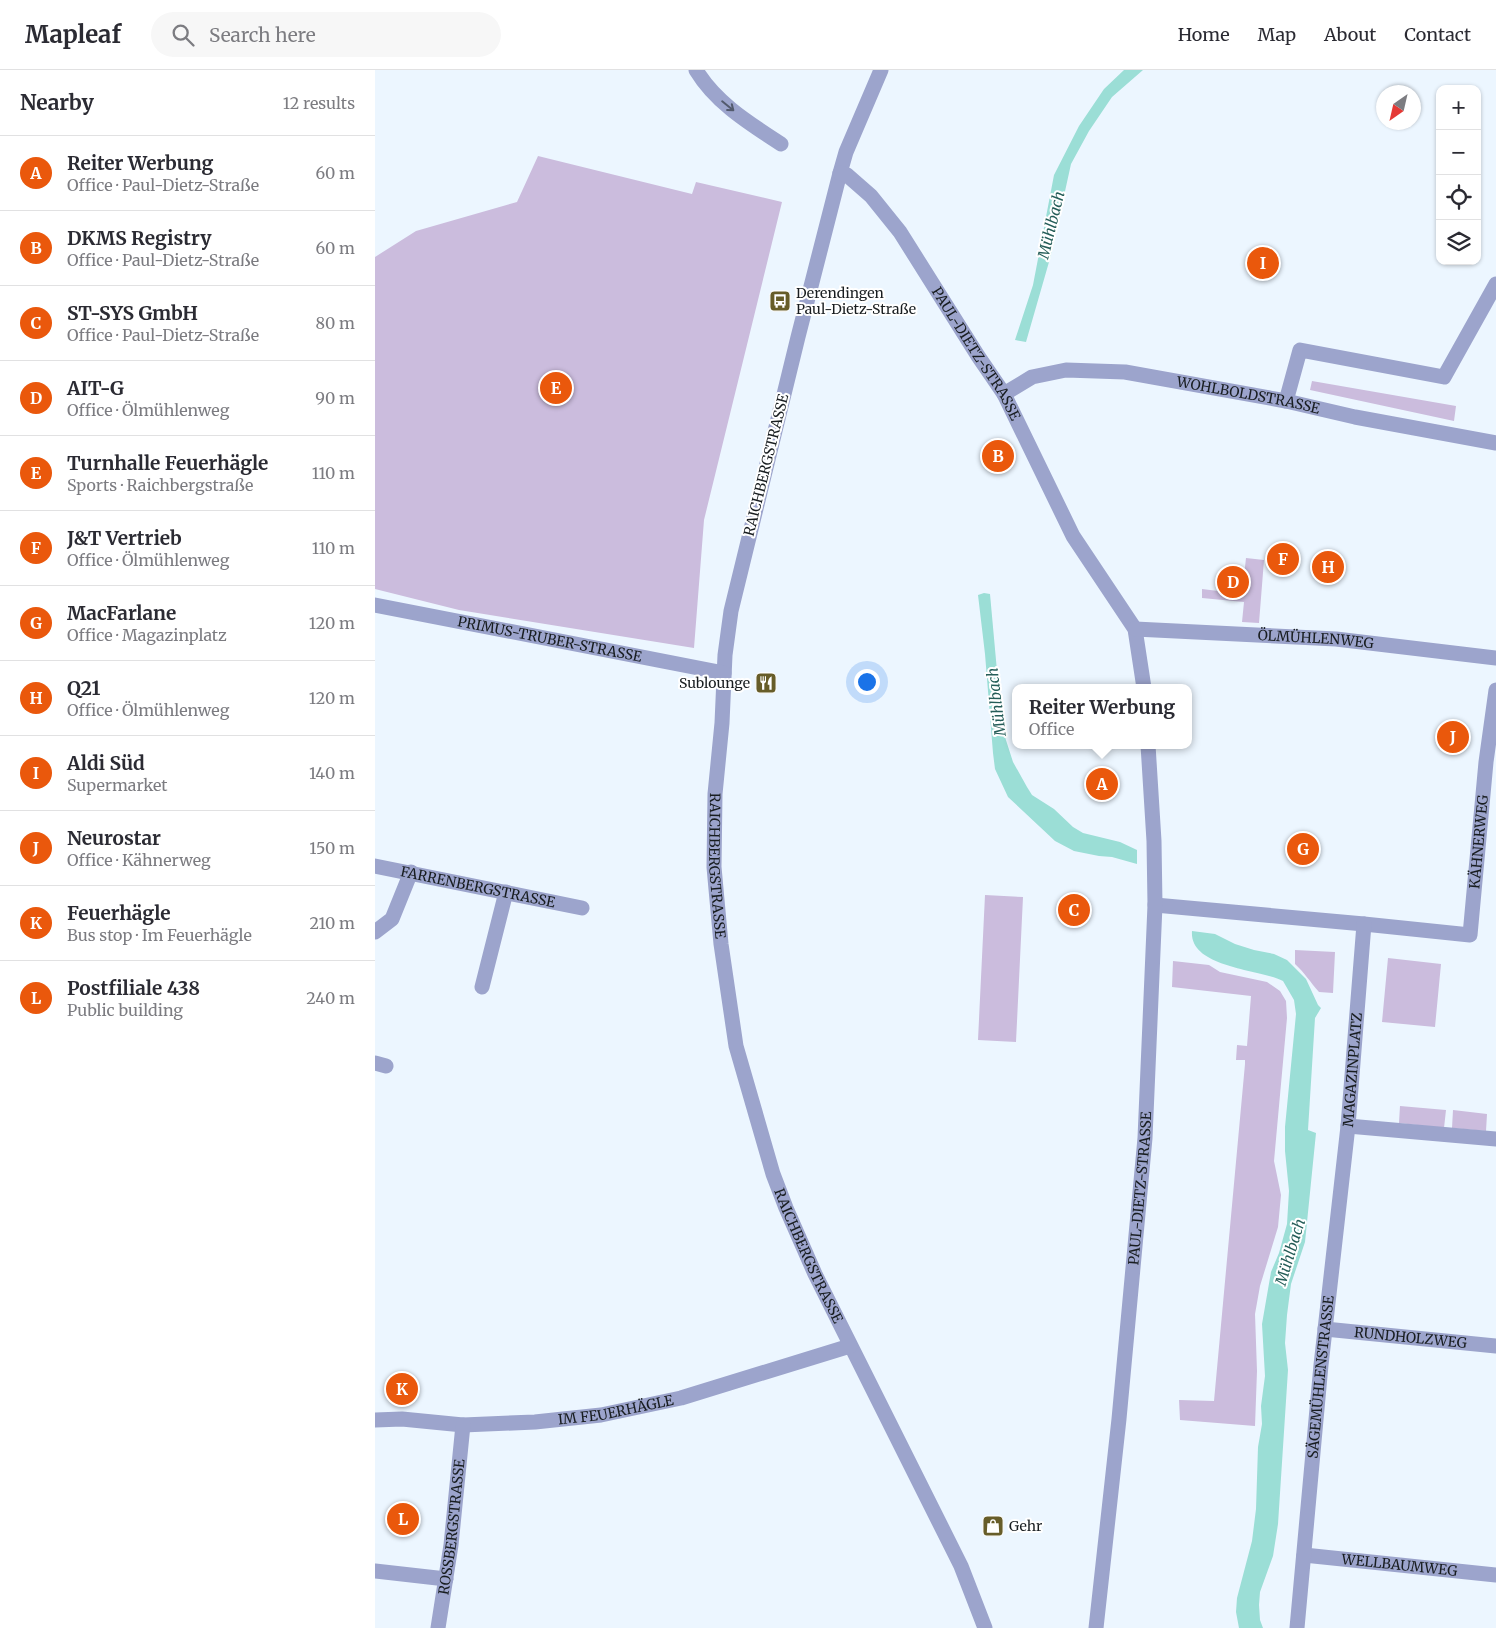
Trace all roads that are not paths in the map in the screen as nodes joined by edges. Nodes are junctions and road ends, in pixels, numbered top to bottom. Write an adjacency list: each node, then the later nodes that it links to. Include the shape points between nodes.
1 (696, 70): 3 (street, one-way to 3, via 717,98)
2 (881, 70): 4 (street, RAICHBERGSTRASSE, via 846,152)
3 (781, 144)
4 (841, 173): 6 (street, PAUL-DIETZ-STRASSE, via 871,196 900,232); 12 (street, RAICHBERGSTRASSE, via 736,587)
5 (1496, 284): 7 (street, via 1444,377 1300,350)
6 (1003, 394): 7 (street, WOHLBOLDSTRASSE, via 1032,377 1067,370 1125,372); 10 (street, PAUL-DIETZ-STRASSE, via 1073,536)
7 (1286, 401): 8 (street, WOHLBOLDSTRASSE)
8 (1496, 443)
9 (375, 605): 12 (street, PRIMUS-TRUBER-STRASSE)
10 (1135, 629): 11 (street, ÖLMÜHLENWEG, via 1336,639); 13 (street, PAUL-DIETZ-STRASSE)
11 (1496, 658)
12 (724, 673): 27 (street, RAICHBERGSTRASSE, via 715,794 714,867 722,952 737,1046 773,1174 815,1274)
13 (1143, 684)
14 (1496, 690): 21 (street, KÄHNERWEG, via 1470,935)
15 (1148, 749): 19 (street, PAUL-DIETZ-STRASSE)
16 (375, 866): 17 (street, FARRENBERGSTRASSE)
17 (411, 872): 18 (street, FARRENBERGSTRASSE); 22 (street, via 392,919)
18 (506, 892): 20 (street, FARRENBERGSTRASSE); 23 (street)
19 (1155, 905): 21 (street); 37 (street, PAUL-DIETZ-STRASSE, via 1144,1147)
20 (582, 908)
21 (1364, 924): 24 (street, MAGAZINPLATZ)
22 (375, 932)
23 (482, 987)
24 (1348, 1126): 25 (street, MAGAZINPLATZ); 26 (street, SÄGEMÜHLENSTRASSE)
25 (1496, 1139)
26 (1325, 1329): 28 (street, RUNDHOLZWEG); 31 (street, SÄGEMÜHLENSTRASSE)
27 (850, 1346): 30 (street, IM FEUERHÄGLE, via 681,1398 601,1415); 36 (street, RAICHBERGSTRASSE, via 961,1566)
28 (1496, 1346)
29 (375, 1420): 30 (street, IM FEUERHÄGLE, via 402,1419)
30 (463, 1425): 34 (street, ROSSBERGSTRASSE)
31 (1304, 1555): 33 (street, WELLBAUMWEG); 38 (street, SÄGEMÜHLENSTRASSE)
32 (375, 1571): 34 (street)
33 (1496, 1575)
34 (446, 1580): 35 (street, ROSSBERGSTRASSE)
35 (438, 1628)
36 (985, 1628)
37 (1096, 1628)
38 (1297, 1628)

